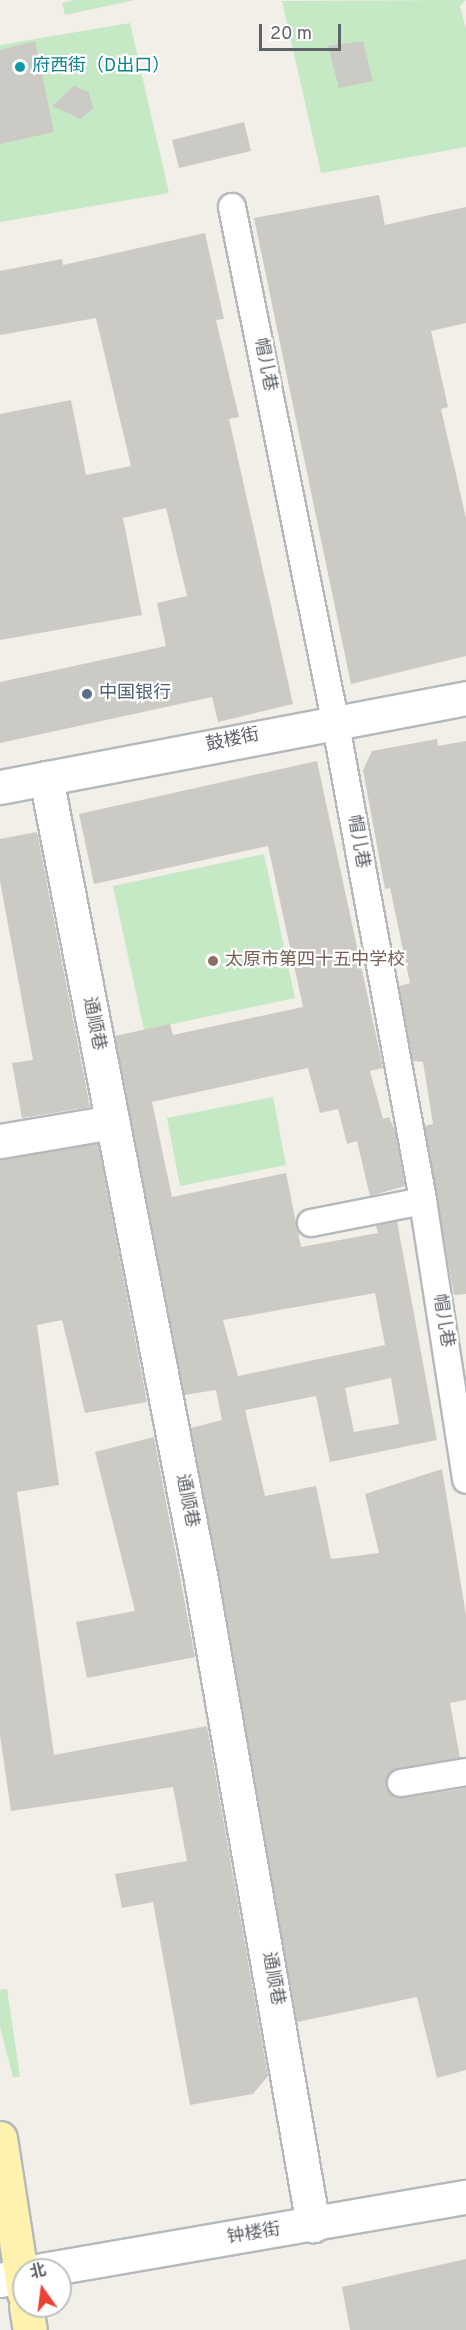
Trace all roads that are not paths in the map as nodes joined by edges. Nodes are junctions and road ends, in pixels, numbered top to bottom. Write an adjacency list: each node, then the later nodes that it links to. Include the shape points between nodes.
1 (232, 207): 4 (street, 帽儿巷)
2 (466, 698): 4 (street, 鼓楼街)
3 (466, 709): 4 (street, 鼓楼街)
4 (336, 726): 5 (street, 鼓楼街); 10 (street, 帽儿巷)
5 (47, 783): 6 (street, 鼓楼街); 7 (street, 鼓楼街); 8 (street, 通顺巷)
6 (0, 787)
7 (0, 798)
8 (112, 1122): 9 (street); 18 (street, 通顺巷, via 205,1603)
9 (0, 1141)
10 (423, 1202): 11 (street); 12 (street, 帽儿巷)
11 (311, 1223)
12 (458, 1374): 13 (street, 帽儿巷)
13 (466, 1480)
14 (466, 1772): 15 (street)
15 (401, 1783)
16 (0, 2138): 19 (main road)
17 (466, 2197): 18 (street, 钟楼街)
18 (313, 2225): 20 (street, 钟楼街)
19 (19, 2258)
20 (72, 2273)

